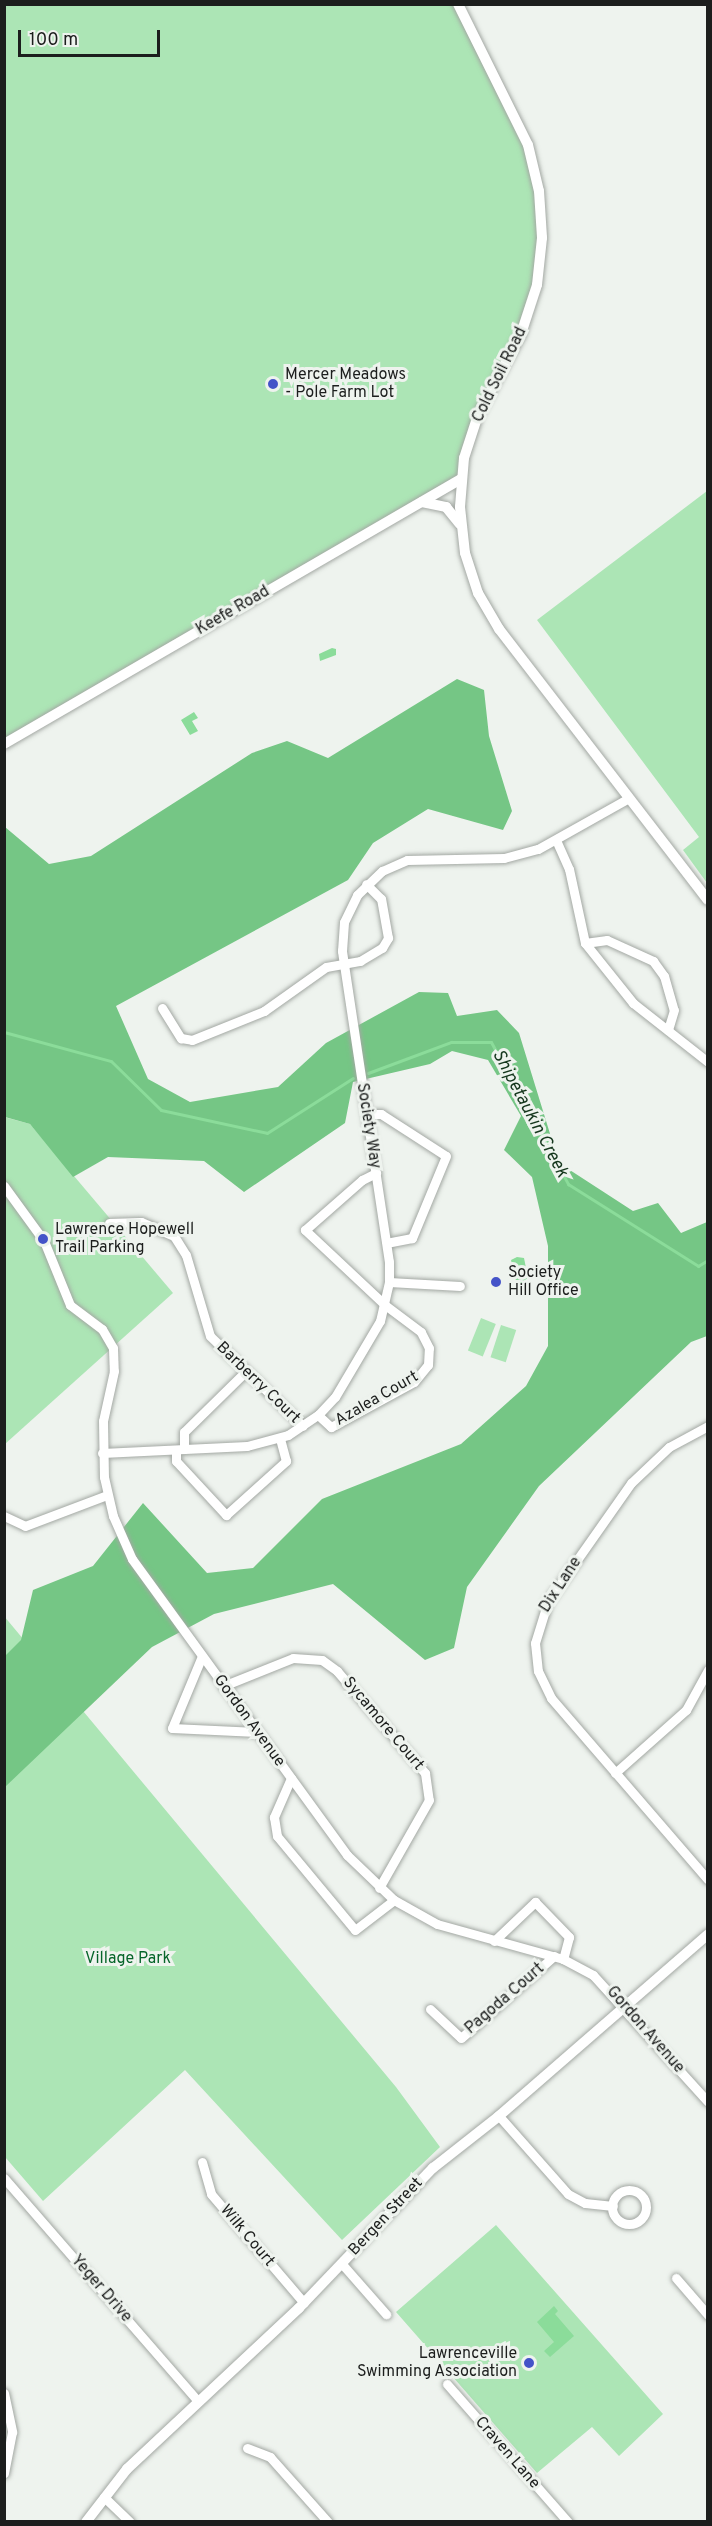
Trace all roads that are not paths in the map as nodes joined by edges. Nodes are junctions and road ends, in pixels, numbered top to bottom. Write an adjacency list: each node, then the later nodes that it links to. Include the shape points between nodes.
1 (458, 4): 2 (street, Cold Soil Road, via 528,145 539,191 542,238 531,308 512,356 478,415)
2 (461, 479): 3 (street, Keefe Road); 4 (street, Cold Soil Road)
3 (422, 502): 4 (street, via 446,507); 5 (street, Keefe Road)
4 (461, 528): 6 (street, Cold Soil Road, via 471,575 489,613)
5 (4, 744)
6 (628, 798): 7 (street, Society Way); 9 (street, Cold Soil Road)
7 (556, 840): 8 (street, Society Way, via 504,858 407,860 382,871); 10 (street, via 569,869)
8 (366, 884): 11 (street, Society Way, via 344,922); 11 (street, via 381,899 386,944 360,962)
9 (708, 900)
10 (585, 943): 13 (street, via 633,1003); 13 (street, via 607,940 653,961 664,976 674,1010)
11 (343, 964): 12 (street, via 326,967 264,1011 192,1040 182,1038); 15 (street, Society Way)
12 (162, 1008)
13 (668, 1030): 14 (street)
14 (708, 1062)
15 (367, 1114): 16 (street, Society Way); 19 (street, via 381,1114 446,1156 412,1238)
16 (376, 1173): 19 (street, Society Way); 22 (street, via 362,1180 305,1230)
17 (4, 1186): 29 (street, Gordon Avenue, via 44,1240 70,1305 102,1329 113,1348 115,1360 103,1421)
18 (109, 1223): 23 (street, Barberry Court, via 141,1222 174,1236 186,1255 205,1328)
19 (387, 1243): 20 (street, Society Way)
20 (389, 1282): 21 (street); 22 (street, Society Way)
21 (460, 1286)
22 (385, 1305): 24 (street, Society Way, via 357,1364); 24 (street, Azalea Court, via 426,1339 430,1356 424,1373 331,1427)
23 (246, 1371): 25 (street, Barberry Court); 28 (street, via 184,1432)
24 (318, 1415): 25 (street, Society Way)
25 (303, 1426): 27 (street, Society Way)
26 (708, 1426): 36 (street, Dix Lane, via 669,1447 638,1475 548,1601 537,1628 536,1657 543,1685)
27 (279, 1438): 28 (street, Society Way, via 247,1446); 28 (street, via 286,1461 225,1515 176,1461)
28 (180, 1450): 29 (street, Society Way)
29 (102, 1453): 30 (street, Gordon Avenue)
30 (107, 1495): 31 (street, via 25,1526); 32 (street, Gordon Avenue, via 132,1559)
31 (4, 1516)
32 (202, 1656): 34 (street, Gordon Avenue); 35 (street, via 172,1728)
33 (708, 1670): 36 (street, via 686,1710)
34 (224, 1686): 35 (street, Gordon Avenue); 39 (street, Sycamore Court, via 293,1658 322,1660 337,1671 425,1773 429,1800)
35 (257, 1732): 37 (street, Gordon Avenue)
36 (615, 1773): 38 (street, Dix Lane)
37 (291, 1778): 39 (street, Gordon Avenue, via 347,1855); 40 (street, via 274,1818 277,1836 355,1930)
38 (708, 1880)
39 (379, 1888): 40 (street, Gordon Avenue)
40 (394, 1900): 42 (street, Gordon Avenue, via 437,1924)
41 (708, 1935): 44 (street, Bergen Street)
42 (494, 1941): 43 (street, Gordon Avenue); 43 (street, via 535,1902 569,1936)
43 (558, 1957): 44 (street, Gordon Avenue, via 593,1975); 45 (street, Pagoda Court, via 461,2038)
44 (625, 2006): 46 (street, Gordon Avenue); 47 (street, Bergen Street)
45 (430, 2009)
46 (708, 2102)
47 (499, 2116): 50 (street, via 568,2194 585,2204); 51 (street, Bergen Street, via 433,2168 371,2229)
48 (202, 2162): 53 (street, Wilk Court, via 211,2194)
49 (4, 2178): 58 (street, Yeger Drive)
50 (613, 2206)
51 (342, 2264): 53 (street, Bergen Street); 54 (street)
52 (676, 2278): 55 (street)
53 (304, 2303): 58 (street, Bergen Street)
54 (386, 2314)
55 (708, 2315)
56 (447, 2384): 65 (street, Craven Lane)
57 (4, 2393): 60 (street, via 12,2432)
58 (198, 2400): 61 (street, Bergen Street)
59 (247, 2448): 64 (street, via 270,2457)
60 (4, 2473)
61 (104, 2497): 62 (street, Bergen Street); 63 (street)
62 (86, 2522)
63 (130, 2522)
64 (328, 2522)
65 (568, 2522)

